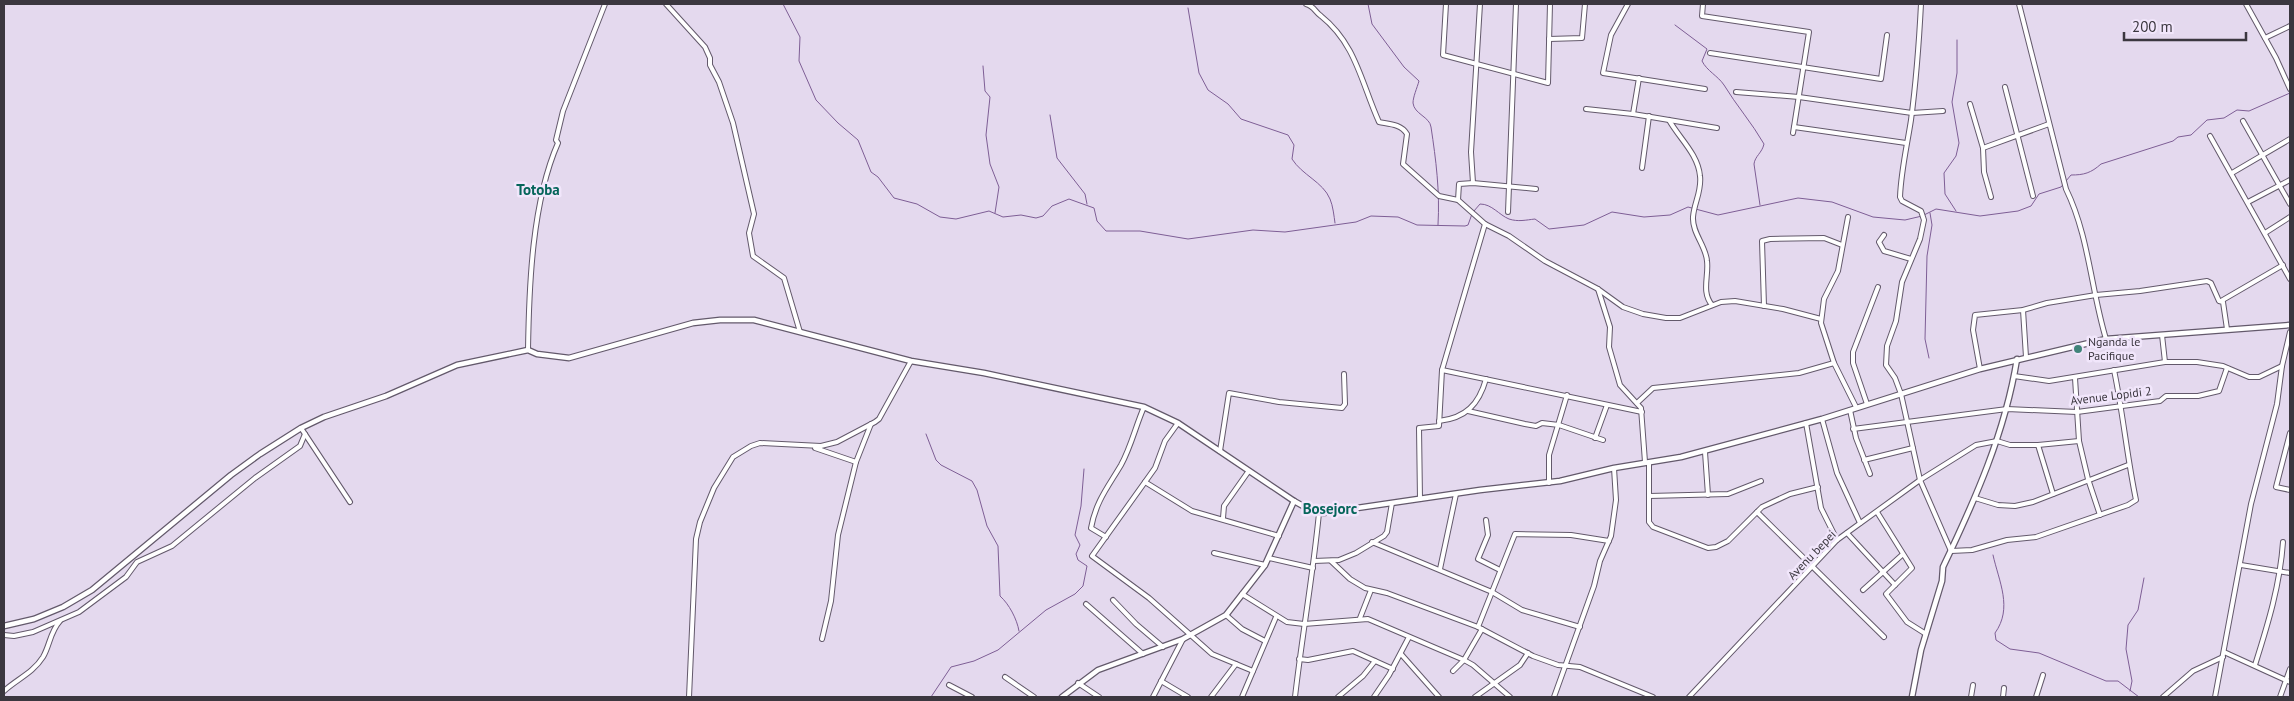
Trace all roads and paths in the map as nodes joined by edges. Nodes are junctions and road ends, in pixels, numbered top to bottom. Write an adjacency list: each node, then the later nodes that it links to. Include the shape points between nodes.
1 (605, 4): 83 (street, via 562,111 558,143 552,156 533,252)
2 (666, 4): 79 (street, via 705,47 710,58 733,123 748,185 754,214 748,233 753,256 784,278)
3 (1306, 4): 55 (street, via 1330,22 1346,43 1359,66 1379,122 1404,129 1407,134 1403,164 1439,196)
4 (1446, 4): 19 (street, via 1443,55)
5 (1480, 4): 19 (street)
6 (1516, 4): 21 (street)
7 (1550, 4): 17 (street)
8 (1585, 4): 17 (street, via 1582,38)
9 (1628, 4): 22 (street, via 1611,35 1603,73)
10 (1704, 4): 20 (street, via 1702,16 1809,32)
11 (1922, 4): 31 (street)
12 (2019, 4): 36 (street)
13 (2246, 4): 16 (street)
14 (2290, 26): 16 (street)
15 (1887, 34): 20 (street, via 1881,79)
16 (2265, 38): 25 (street)
17 (1549, 39): 21 (street, via 1548,83)
18 (1710, 53): 20 (street)
19 (1478, 66): 21 (street); 49 (street, via 1471,152)
20 (1803, 67): 27 (street)
21 (1512, 74): 51 (street)
22 (1638, 78): 24 (street); 32 (street)
23 (2005, 87): 40 (street)
24 (1705, 89)
25 (2290, 89)
26 (1736, 92): 27 (street)
27 (1799, 97): 31 (street); 37 (street)
28 (1970, 104): 44 (street)
29 (1586, 109): 32 (street)
30 (1943, 111): 31 (street)
31 (1912, 113): 43 (street)
32 (1633, 114): 33 (street)
33 (1649, 116): 34 (street); 46 (street)
34 (1669, 120): 38 (street); 73 (street, via 1690,148 1700,174 1701,189 1693,216 1707,258 1706,291)
35 (2244, 121): 45 (street)
36 (2049, 124): 40 (street); 71 (street)
37 (1794, 127): 39 (street); 43 (street)
38 (1717, 128)
39 (1793, 133)
40 (2017, 136): 44 (street); 53 (street)
41 (2210, 136): 47 (street)
42 (2290, 139): 45 (street)
43 (1906, 143): 65 (street, via 1900,197 1921,211 1924,220 1920,240)
44 (1983, 148): 54 (street)
45 (2264, 155): 47 (street); 50 (street)
46 (1642, 168)
47 (2232, 173): 56 (street)
48 (2290, 180): 50 (street)
49 (1473, 183): 51 (street); 55 (street, via 1459,184)
50 (2280, 186): 56 (street); 57 (street)
51 (1508, 187): 52 (street); 58 (street)
52 (1536, 189)
53 (2033, 196)
54 (1990, 197)
55 (1458, 200): 61 (street)
56 (2248, 202): 62 (street)
57 (2290, 204)
58 (1508, 212)
59 (1848, 217): 64 (street)
60 (2290, 217): 62 (street)
61 (1485, 224): 70 (street); 92 (street)
62 (2265, 232): 66 (street)
63 (1884, 235): 65 (street, via 1879,242 1884,251)
64 (1842, 245): 74 (street, via 1824,238 1762,241); 76 (street, via 1838,270 1824,299)
65 (1911, 259): 98 (street, via 1887,346 1886,365)
66 (2283, 265): 67 (street); 72 (street)
67 (2288, 271): 68 (street)
68 (2290, 279)
69 (1878, 286): 101 (street, via 1853,352 1853,364)
70 (1598, 289): 73 (street, via 1623,307 1666,318 1680,318); 100 (street, via 1610,326 1609,347 1620,385)
71 (2096, 295): 72 (street, via 2208,281); 75 (street); 82 (street)
72 (2221, 300): 78 (street)
73 (1712, 305): 74 (street, via 1735,301)
74 (1764, 306): 76 (street)
75 (2023, 310): 84 (street); 91 (street, via 1975,315 1973,330)
76 (1821, 319): 88 (street, via 1822,332)
77 (2290, 325): 78 (street)
78 (2227, 330): 81 (street)
79 (800, 332): 83 (street, via 754,320 720,320 693,323 569,358); 86 (street)
80 (2290, 332): 89 (street)
81 (2162, 335): 82 (street); 87 (street)
82 (2106, 339): 84 (street)
83 (528, 350): 118 (street, via 457,365)
84 (2026, 357): 85 (street)
85 (2017, 359): 91 (street); 95 (street)
86 (911, 361): 104 (street); 116 (street, via 879,419)
87 (2165, 362): 90 (street, via 2197,362); 93 (street)
88 (1834, 363): 100 (street, via 1799,373 1653,388); 105 (street)
89 (2282, 366): 90 (street, via 2259,377 2249,377); 175 (street, via 2277,404 2251,504)
90 (2227, 368): 102 (street, Avenue Lopidi 2, via 2219,391)
91 (1980, 369): 98 (street)
92 (1442, 370): 97 (street); 113 (street)
93 (2114, 370): 96 (street); 102 (street)
94 (1344, 374): 129 (street, via 1342,408 1229,393)
95 (2014, 376): 96 (street, via 2049,381); 106 (street)
96 (2075, 378): 110 (street)
97 (1486, 379): 99 (street); 107 (street, via 1481,396)
98 (1900, 394): 101 (street); 112 (street)
99 (1567, 396): 103 (street); 117 (street)
100 (1637, 402): 109 (street)
101 (1867, 404): 105 (street)
102 (2122, 404): 110 (street, Avenue Lopidi 2); 134 (street)
103 (1607, 405): 109 (street); 122 (street)
104 (1144, 407): 114 (street); 163 (street, via 1121,464 1107,485 1094,515 1091,528)
105 (1856, 407): 108 (street)
106 (2007, 409): 110 (street, Avenue Lopidi 2); 112 (street, Avenue Lopidi 2); 124 (street)
107 (1468, 410): 113 (street, via 1453,420); 117 (street, via 1536,426 1542,423)
108 (1850, 410): 111 (street); 119 (street)
109 (1642, 412): 133 (street)
110 (2077, 412): 125 (street)
111 (1822, 420): 115 (street); 160 (street, via 1837,473)
112 (1906, 420): 119 (street, Avenue Lopidi 2); 128 (street)
113 (1439, 421): 150 (street, via 1439,426 1419,428)
114 (1178, 423): 129 (street); 141 (street, via 1165,441)
115 (1806, 423): 130 (street); 143 (street)
116 (871, 424): 127 (street, via 837,442); 132 (street)
117 (1559, 425): 122 (street); 142 (street, via 1549,455)
118 (301, 428): 121 (street); 195 (street, via 231,475 92,590 34,619)
119 (1853, 429): 131 (street)
120 (2290, 433): 144 (street, via 2276,488)
121 (305, 434): 152 (street); 192 (street, via 300,446 247,484 172,546 138,562 126,577 79,612)
122 (1595, 438): 123 (street)
123 (1603, 440)
124 (1997, 441): 126 (street, via 2010,446); 138 (street, Avenu bepei, via 1976,445); 149 (street)
125 (2079, 441): 126 (street); 139 (street)
126 (2038, 445): 146 (street)
127 (813, 447): 132 (street); 231 (street, via 752,446 734,458 714,488 696,539)
128 (1913, 448): 131 (street); 138 (street)
129 (1220, 451): 136 (street)
130 (1705, 452): 133 (street); 147 (street)
131 (1864, 460): 137 (street)
132 (856, 462): 204 (street, via 838,535 831,601)
133 (1647, 462): 135 (street); 148 (street)
134 (2128, 465): 139 (street); 157 (street, via 2136,500)
135 (1614, 468): 142 (street); 165 (street, via 1616,500)
136 (1248, 472): 151 (street); 158 (street, via 1224,506)
137 (1870, 474)
138 (1920, 480): 155 (street, Avenu bepei); 168 (street)
139 (2088, 480): 146 (street); 157 (street)
140 (1761, 481): 147 (street, via 1728,494)
141 (1145, 482): 158 (street, via 1192,511); 163 (street)
142 (1548, 483): 145 (street)
143 (1818, 487): 154 (street, via 1790,494); 164 (street, via 1824,518)
144 (2290, 490)
145 (1456, 494): 150 (street); 178 (street)
146 (2053, 494): 149 (street, via 2015,506)
147 (1708, 495): 148 (street)
148 (1649, 496): 154 (street, via 1649,522 1653,527 1708,548 1728,541)
149 (1975, 498): 168 (street)
150 (1420, 499): 153 (street)
151 (1294, 501): 156 (street); 162 (street)
152 (350, 502)
153 (1392, 503): 156 (street); 166 (street, via 1387,532)
154 (1757, 512): 176 (street)
155 (1877, 512): 160 (street, Avenu bepei); 170 (street)
156 (1319, 513): 172 (street)
157 (2100, 515): 168 (street, via 2036,537)
158 (1223, 518): 162 (street)
159 (1486, 520): 179 (street, via 1488,535 1478,559)
160 (1860, 523): 161 (street, Avenu bepei)
161 (1847, 533): 164 (street, Avenu bepei); 180 (street)
162 (1279, 536): 171 (street)
163 (1106, 537): 200 (street, via 1092,556 1149,598)
164 (1838, 540): 176 (street, Avenu bepei)
165 (1609, 541): 179 (street, via 1571,535 1515,534); 196 (street)
166 (1372, 542): 173 (street, via 1356,553); 178 (street)
167 (2283, 542): 181 (street)
168 (1951, 551): 198 (street, via 1943,567)
169 (1214, 553): 174 (street)
170 (1902, 555): 180 (street); 183 (street, via 1912,568)
171 (1269, 558): 174 (street); 177 (street)
172 (1314, 561): 173 (street); 177 (street)
173 (1331, 561): 184 (street, via 1350,579)
174 (1265, 565): 187 (street)
175 (2241, 565): 181 (street); 210 (street)
176 (1813, 566): 202 (street); 248 (street, Avenu bepei)
177 (1313, 568): 194 (street)
178 (1440, 569): 186 (street)
179 (1500, 570): 186 (street)
180 (1883, 572): 183 (street); 185 (street)
181 (2281, 572): 182 (street); 216 (street)
182 (2290, 573)
183 (1895, 585): 198 (street, via 1886,594 1907,622)
184 (1371, 590): 193 (street); 197 (street)
185 (1863, 590)
186 (1492, 592): 196 (street, via 1522,610); 197 (street)
187 (1242, 594): 190 (street); 191 (street)
188 (1113, 600): 206 (street)
189 (1086, 604): 208 (street)
190 (1226, 616): 200 (street); 205 (street)
191 (1276, 617): 194 (street); 205 (street)
192 (64, 618): 199 (street, via 33,632); 230 (street, via 51,634 48,647 36,668)
193 (1360, 618): 194 (street); 201 (street)
194 (1304, 624): 211 (street)
195 (4, 626)
196 (1580, 627): 215 (street)
197 (1480, 628): 207 (street); 212 (street)
198 (1926, 634): 249 (street)
199 (4, 635)
200 (1191, 636): 203 (street); 214 (street, via 1212,654)
201 (1409, 637): 209 (street); 212 (street)
202 (1884, 637)
203 (1183, 639): 206 (street); 223 (street)
204 (822, 640)
205 (1266, 641): 219 (street)
206 (1163, 646): 208 (street)
207 (1528, 653): 215 (street, via 1558,665); 227 (street, via 1520,666)
208 (1143, 654): 225 (street, via 1098,670)
209 (1401, 654): 217 (street); 243 (street)
210 (2224, 655): 216 (street); 253 (street, via 2193,671); 254 (street)
211 (1300, 659): 213 (street, via 1353,651); 240 (street)
212 (1464, 660): 220 (street); 227 (street)
213 (1376, 661): 217 (street); 241 (street)
214 (1236, 664): 219 (street); 238 (street)
215 (1567, 665): 246 (street); 247 (street, via 1580,667)
216 (2255, 665): 224 (street)
217 (1393, 669): 242 (street)
218 (2290, 669): 224 (street)
219 (1253, 671): 239 (street)
220 (1453, 671)
221 (2043, 675): 252 (street)
222 (1005, 677): 233 (street)
223 (1162, 681): 236 (street); 237 (street)
224 (2288, 681): 255 (street)
225 (1078, 683): 234 (street); 235 (street)
226 (949, 684): 232 (street)
227 (1494, 684): 244 (street); 245 (street)
228 (1973, 685): 250 (street)
229 (2004, 688): 251 (street)
230 (4, 690)
231 (689, 697)
232 (972, 697)
233 (1034, 697)
234 (1062, 697)
235 (1098, 697)
236 (1153, 697)
237 (1188, 697)
238 (1211, 697)
239 (1242, 697)
240 (1295, 697)
241 (1338, 697)
242 (1374, 697)
243 (1439, 697)
244 (1475, 697)
245 (1510, 697)
246 (1554, 697)
247 (1653, 697)
248 (1688, 697)
249 (1912, 697)
250 (1971, 697)
251 (2003, 697)
252 (2036, 697)
253 (2163, 697)
254 (2215, 697)
255 (2280, 697)

